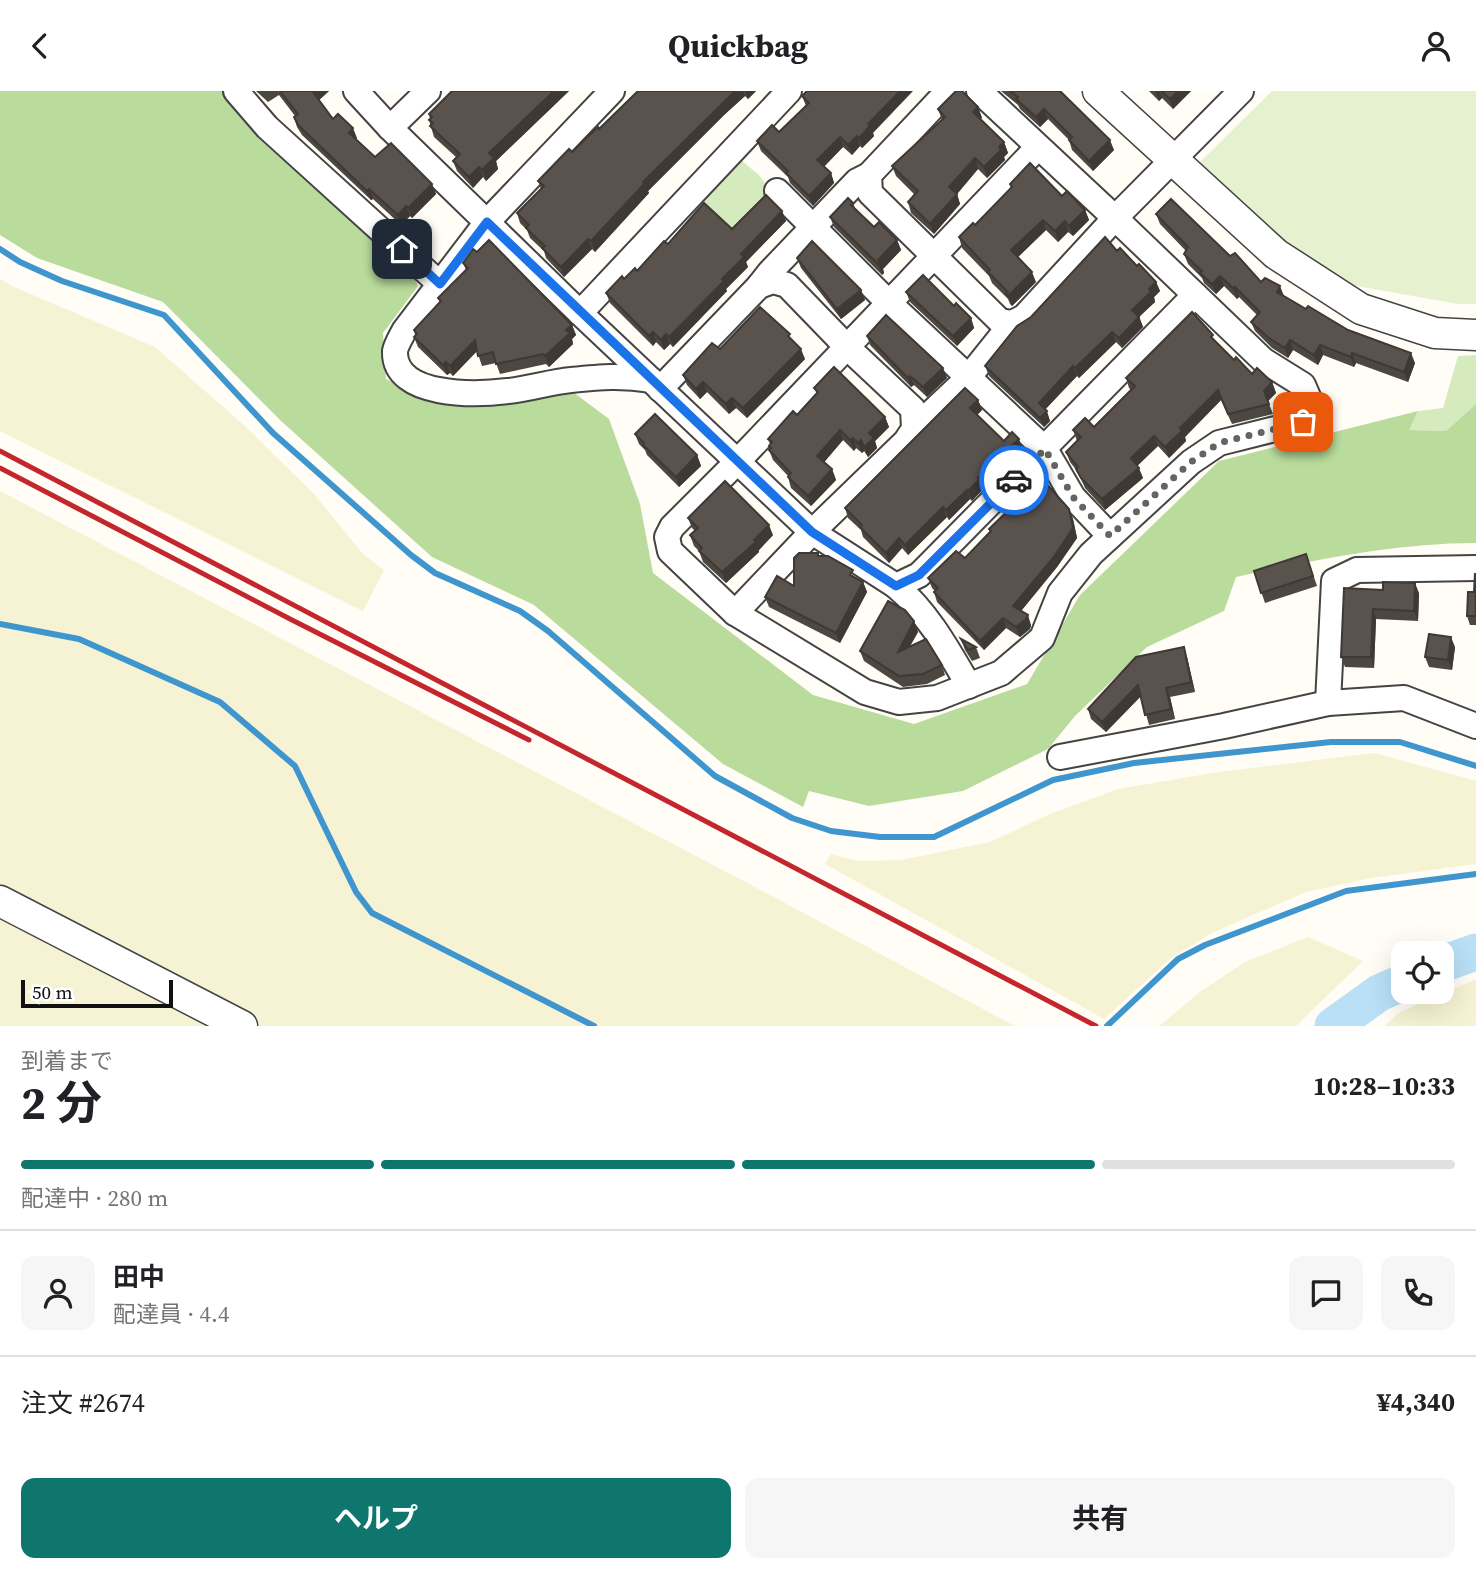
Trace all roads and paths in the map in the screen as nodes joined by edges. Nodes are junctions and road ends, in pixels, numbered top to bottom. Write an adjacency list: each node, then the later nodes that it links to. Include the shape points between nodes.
1 (236, 91): 19 (street, via 267,127)
2 (356, 91): 10 (street)
3 (428, 91): 10 (street)
4 (612, 91): 16 (street)
5 (789, 91): 23 (street)
6 (948, 91): 13 (street)
7 (979, 91): 11 (street)
8 (1098, 91): 12 (street)
9 (1241, 91): 12 (street)
10 (390, 128): 16 (street)
11 (1038, 147): 15 (street); 18 (street)
12 (1173, 161): 15 (street); 25 (street, via 1276,254 1360,309 1435,333)
13 (869, 175): 17 (street, via 858,180); 18 (street, via 870,193)
14 (777, 191): 17 (street)
15 (1115, 218): 21 (street); 24 (street, via 1024,317)
16 (487, 222): 19 (street); 23 (street)
17 (813, 226): 20 (street); 22 (street)
18 (933, 257): 22 (street); 24 (street, via 1000,321)
19 (440, 284): 28 (street, via 395,350 399,369 415,384 441,391 507,392 622,375)
20 (759, 286): 26 (street, via 773,281 787,285); 28 (street)
21 (1195, 295): 30 (street); 33 (street, via 1263,360 1303,385 1312,406 1303,422 1219,443 1191,462)
22 (889, 303): 26 (street); 27 (street)
23 (580, 313): 28 (street)
24 (1012, 323): 27 (street)
25 (1476, 335)
26 (846, 347): 29 (street, via 913,409); 31 (street)
27 (968, 378): 29 (street); 30 (street)
28 (656, 385): 31 (street)
29 (914, 429): 32 (street)
30 (1045, 449): 33 (street, via 1073,497); 35 (street, via 919,575)
31 (737, 462): 32 (street); 36 (street, via 667,537 670,551)
32 (812, 532): 35 (street); 36 (street)
33 (1110, 536): 37 (street, via 1060,593 1042,638 1001,673)
34 (1476, 568): 38 (street, via 1357,571 1334,581)
35 (896, 586): 37 (street, via 946,645)
36 (735, 613): 37 (street, via 865,692 899,702 937,698)
37 (969, 686)
38 (1328, 703): 39 (street, via 1404,698); 40 (street)
39 (1476, 726)
40 (1060, 757)
41 (0, 901): 42 (street)
42 (242, 1026)

